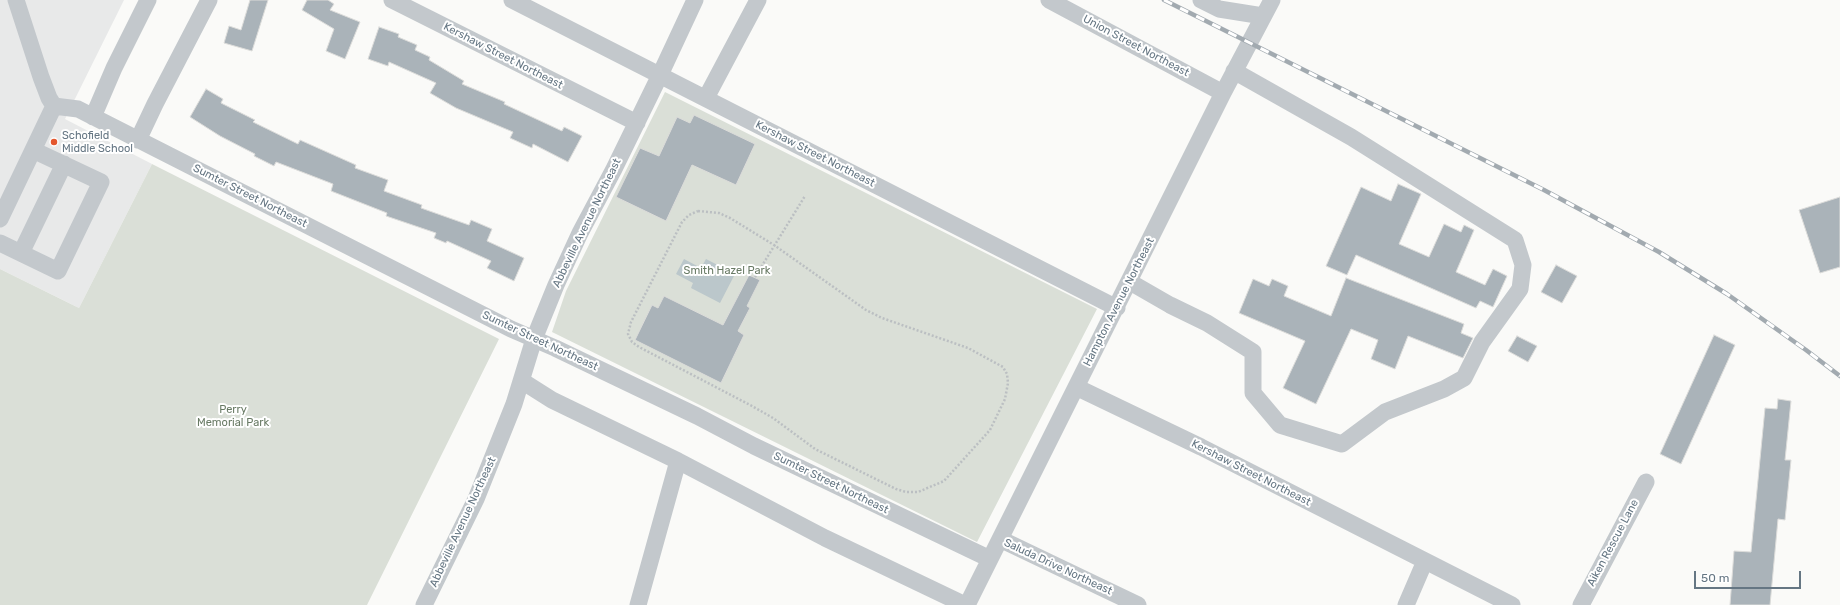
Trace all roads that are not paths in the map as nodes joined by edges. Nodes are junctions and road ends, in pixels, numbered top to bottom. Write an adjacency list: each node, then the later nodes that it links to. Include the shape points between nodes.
1 (16, 0): 16 (street, via 41,77)
2 (148, 0): 17 (street)
3 (209, 0): 19 (street, via 154,104)
4 (392, 0): 18 (street, Kershaw Street Northeast)
5 (512, 0): 13 (street, Kershaw Street Northeast)
6 (695, 0): 13 (street, Abbeville Avenue Northeast)
7 (758, 0): 15 (street)
8 (1049, 0): 14 (street, Union Street Northeast)
9 (1201, 0): 11 (street, via 1219,9)
10 (1272, 0): 11 (street, Hampton Avenue Northeast)
11 (1263, 16): 12 (street, Hampton Avenue Northeast)
12 (1234, 71): 14 (street, Hampton Avenue Northeast); 25 (street, via 1350,137 1515,240 1523,265 1520,289 1482,342 1464,378 1444,389 1385,412 1342,444 1280,425 1253,393 1253,352)
13 (660, 75): 15 (street, Kershaw Street Northeast); 18 (street, Abbeville Avenue Northeast)
14 (1223, 93): 25 (street, Hampton Avenue Northeast)
15 (706, 98): 26 (street, Kershaw Street Northeast)
16 (54, 106): 17 (street, Sumter Street Northeast, via 78,108); 20 (street)
17 (93, 117): 19 (street, Sumter Street Northeast)
18 (637, 123): 27 (street, Abbeville Avenue Northeast, via 580,233)
19 (138, 140): 27 (street, Sumter Street Northeast)
20 (33, 150): 21 (street); 22 (street)
21 (64, 164): 24 (street); 24 (street, via 101,182 95,196 58,271)
22 (0, 219)
23 (0, 243): 24 (street)
24 (21, 253)
25 (1130, 282): 26 (street, Hampton Avenue Northeast)
26 (1117, 308): 29 (street, Hampton Avenue Northeast)
27 (534, 339): 28 (street, Abbeville Avenue Northeast); 33 (street, Sumter Street Northeast)
28 (522, 381): 30 (street, via 552,400); 35 (street, Abbeville Avenue Northeast, via 476,499)
29 (1076, 387): 32 (street, Hampton Avenue Northeast); 34 (street, Kershaw Street Northeast, via 1201,447)
30 (678, 461): 36 (street); 37 (street, via 825,538)
31 (1646, 482): 41 (street, Aiken Rescue Lane)
32 (1000, 539): 33 (street, Hampton Avenue Northeast); 38 (street, Saluda Drive Northeast)
33 (990, 559): 37 (street, Hampton Avenue Northeast)
34 (1425, 562): 39 (street); 40 (street, Kershaw Street Northeast)
35 (424, 605)
36 (638, 605)
37 (966, 605)
38 (1138, 605)
39 (1406, 605)
40 (1512, 605)
41 (1581, 605)

